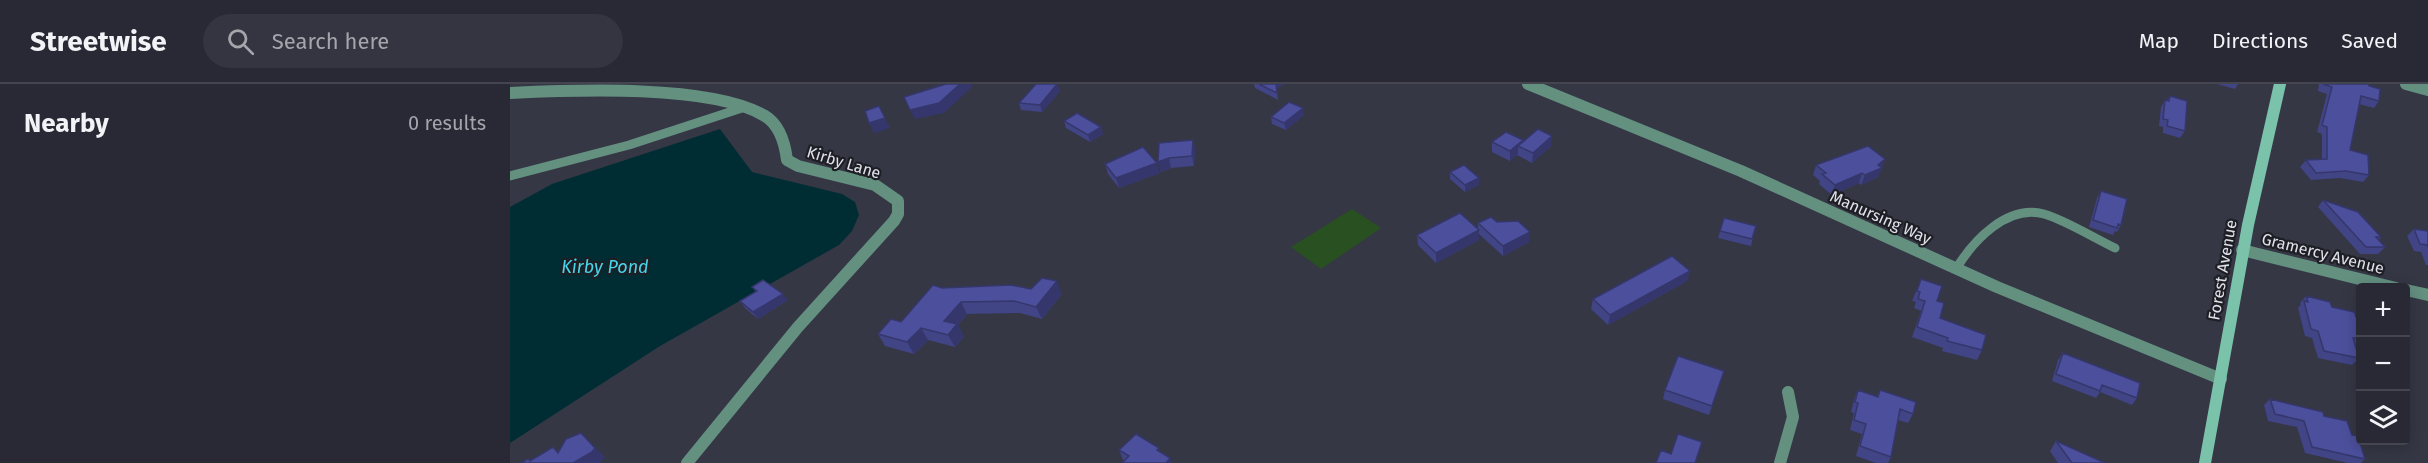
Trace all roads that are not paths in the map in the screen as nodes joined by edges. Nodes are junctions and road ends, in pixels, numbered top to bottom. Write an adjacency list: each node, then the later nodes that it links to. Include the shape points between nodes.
1 (1528, 84): 10 (street, Manursing Way, via 1741,171)
2 (2280, 84): 9 (street, Forest Avenue)
3 (2406, 84): 4 (street)
4 (2428, 90)
5 (510, 93): 6 (street, Kirby Lane, via 646,88 723,97)
6 (748, 106): 7 (lane, via 645,142); 16 (street, Kirby Lane, via 767,116 784,142 787,160 875,185 898,201 898,214 798,327)
7 (510, 176)
8 (2115, 248): 10 (lane, via 2048,216 2028,212 2014,214 1996,225 1965,254)
9 (2242, 250): 11 (street, Gramercy Avenue); 14 (street, Forest Avenue)
10 (1956, 269): 14 (street, Manursing Way)
11 (2376, 283)
12 (2410, 291): 13 (street)
13 (2428, 296)
14 (2221, 379): 18 (street, Forest Avenue)
15 (1788, 392): 17 (street, via 1792,417)
16 (687, 463)
17 (1780, 463)
18 (2205, 463)

